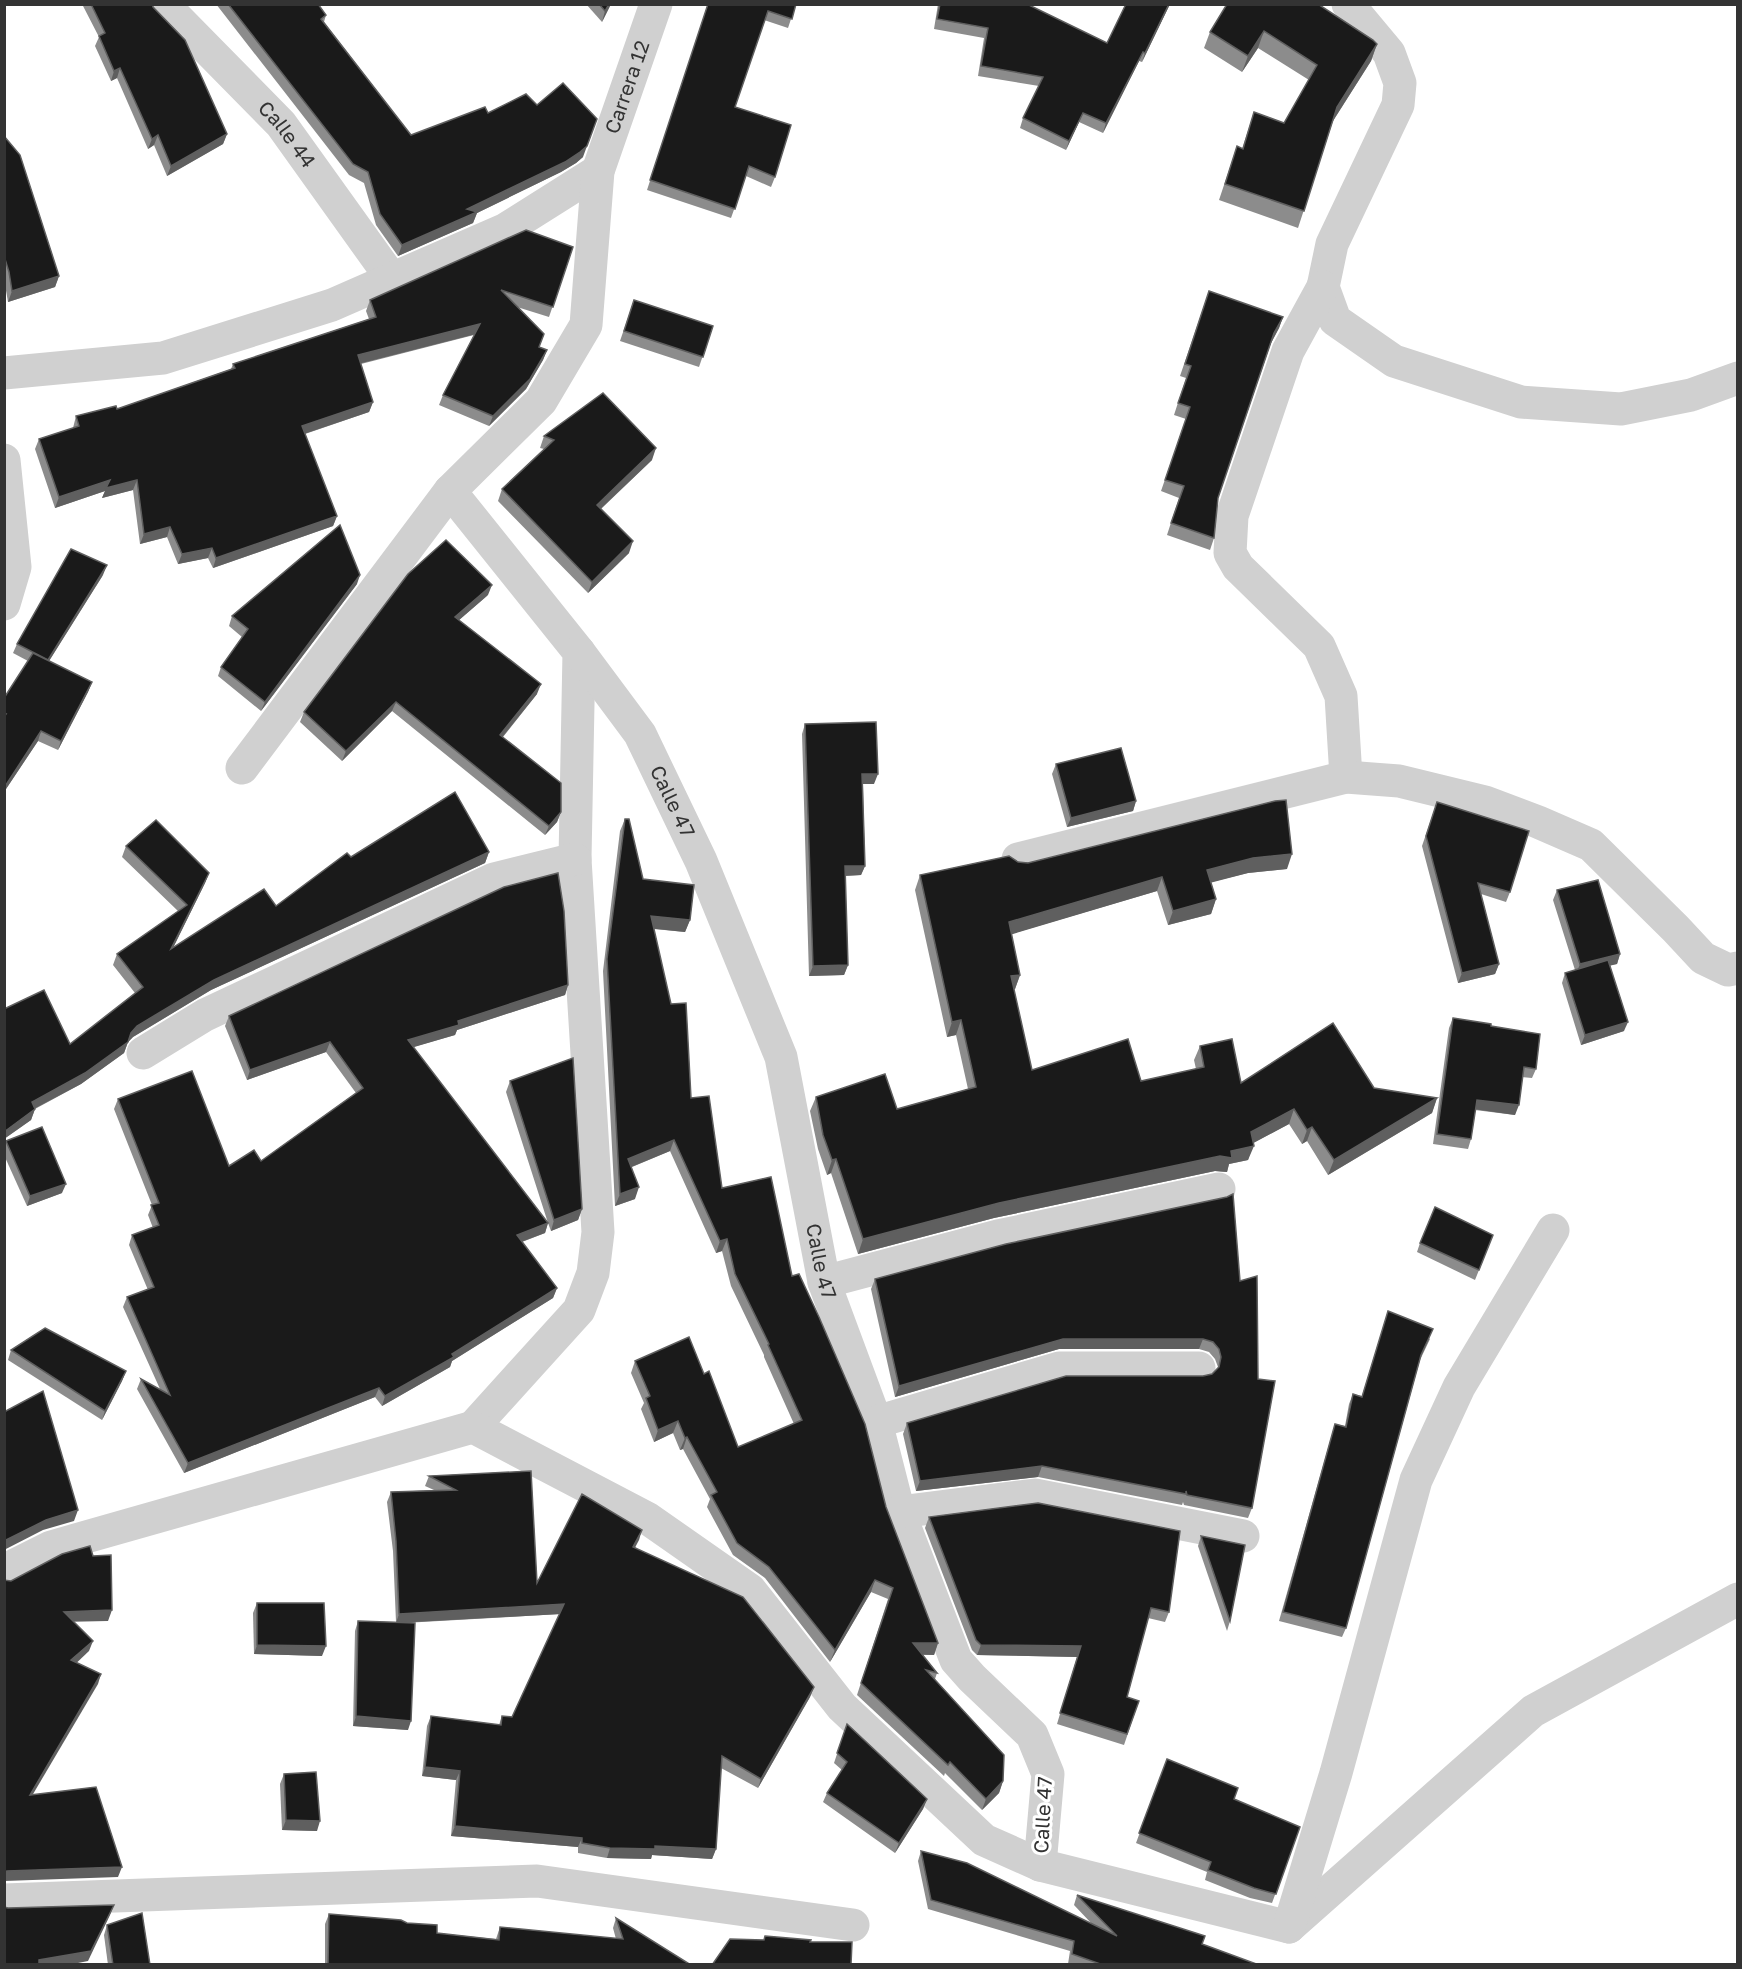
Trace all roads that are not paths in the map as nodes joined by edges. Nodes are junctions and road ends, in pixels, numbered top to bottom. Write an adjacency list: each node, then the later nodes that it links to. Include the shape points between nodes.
1 (163, 4): 5 (street, Calle 44, via 281,124)
2 (656, 4): 4 (street, Carrera 12)
3 (1348, 4): 6 (street, via 1389,53 1400,83 1398,105 1332,244)
4 (598, 171): 5 (street, via 506,229); 10 (street, Carrera 12, via 585,326 541,401)
5 (392, 279): 7 (street, via 332,304 163,358)
6 (1323, 287): 8 (street, via 1335,320 1394,361 1521,402 1621,409 1691,395); 14 (street, via 1288,351 1232,516 1230,554 1238,567 1319,646 1341,696)
7 (4, 373)
8 (1737, 378)
9 (4, 460): 11 (street, via 15,567)
10 (450, 491): 12 (street, Calle 47); 13 (street, Carrera 12)
11 (4, 604)
12 (579, 652): 15 (street); 21 (street, Calle 47, via 640,734 701,861 781,1057)
13 (242, 768)
14 (1346, 777): 16 (street); 17 (street, via 1399,781 1485,802 1591,845 1703,958 1728,970)
15 (575, 859): 18 (street, via 494,879 205,1016); 24 (street, via 598,1232 593,1273 579,1310)
16 (1018, 859)
17 (1737, 968)
18 (143, 1053)
19 (1219, 1189): 21 (street, via 998,1236)
20 (1553, 1230): 32 (street, via 1459,1387 1416,1480)
21 (824, 1282): 23 (street, Calle 47)
22 (1199, 1368): 23 (street, via 1059,1368)
23 (876, 1422): 25 (street, Calle 47)
24 (474, 1426): 27 (street, via 51,1546); 29 (street, via 647,1518 750,1590 850,1715 984,1840)
25 (899, 1512): 26 (street, via 1035,1495); 29 (street, Calle 47, via 956,1659 1032,1735 1036,1744 1048,1774)
26 (1243, 1536)
27 (4, 1573)
28 (1737, 1599): 32 (street, via 1533,1711)
29 (1041, 1865): 32 (street)
30 (4, 1900): 31 (street, via 537,1881)
31 (853, 1925)
32 (1289, 1927)

